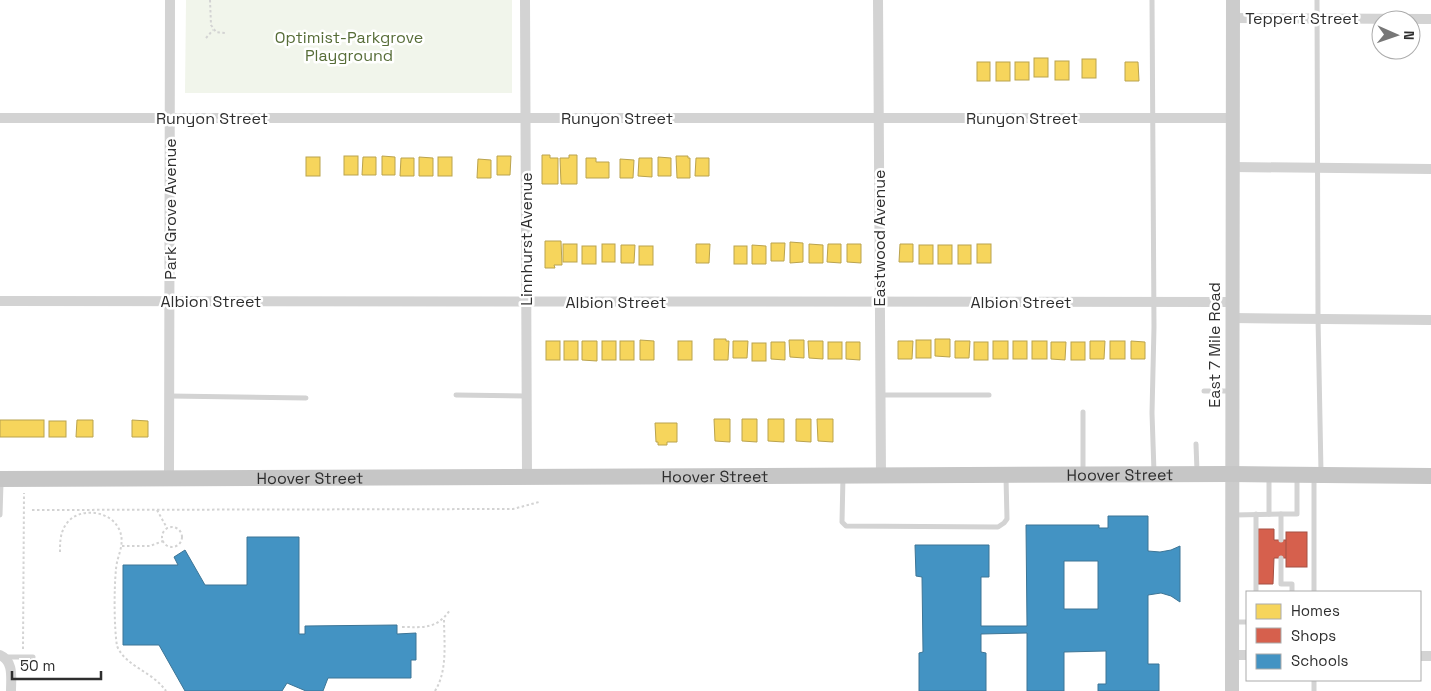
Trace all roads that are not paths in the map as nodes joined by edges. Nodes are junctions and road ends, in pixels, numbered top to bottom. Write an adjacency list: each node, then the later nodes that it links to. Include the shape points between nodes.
1 (170, 0): 11 (street, Park Grove Avenue)
2 (525, 0): 12 (street, Linnhurst Avenue)
3 (878, 0): 13 (street, Eastwood Avenue)
4 (1152, 0): 14 (lane)
5 (1233, 0): 8 (street, East 7 Mile Road)
6 (1317, 0): 7 (lane)
7 (1317, 17): 8 (street, Teppert Street); 9 (street, Teppert Street); 17 (lane)
8 (1234, 18): 15 (street, East 7 Mile Road)
9 (1431, 18)
10 (0, 118): 11 (street, Runyon Street)
11 (170, 118): 12 (street, Runyon Street); 20 (street, Park Grove Avenue)
12 (525, 118): 13 (street, Runyon Street); 22 (street, Linnhurst Avenue)
13 (878, 118): 14 (street, Runyon Street); 21 (street, Eastwood Avenue)
14 (1152, 118): 15 (street, Runyon Street); 23 (lane)
15 (1233, 118): 16 (street, East 7 Mile Road)
16 (1233, 167): 17 (street); 24 (street, East 7 Mile Road)
17 (1318, 168): 18 (street); 26 (lane)
18 (1431, 169)
19 (0, 301): 20 (street, Albion Street)
20 (170, 301): 22 (street, Albion Street); 33 (street, Park Grove Avenue)
21 (879, 301): 22 (street, Albion Street); 23 (street, Albion Street); 30 (street, Eastwood Avenue)
22 (527, 302): 34 (street, Linnhurst Avenue)
23 (1154, 302): 24 (street, Albion Street); 41 (lane)
24 (1232, 302): 25 (street, East 7 Mile Road)
25 (1232, 318): 26 (street); 29 (street, East 7 Mile Road)
26 (1318, 318): 27 (street); 44 (lane)
27 (1431, 320)
28 (1204, 391): 29 (lane)
29 (1232, 391): 39 (street, East 7 Mile Road)
30 (880, 394): 32 (lane); 45 (street, Eastwood Avenue)
31 (456, 395): 34 (lane)
32 (989, 395)
33 (170, 396): 35 (lane); 50 (street, Park Grove Avenue)
34 (527, 396): 48 (street, Linnhurst Avenue)
35 (306, 398)
36 (1083, 412): 40 (lane)
37 (1196, 444): 38 (lane)
38 (1196, 474): 39 (main road, Hoover Street); 41 (main road, Hoover Street)
39 (1231, 474): 42 (main road, Hoover Street); 56 (street, East 7 Mile Road)
40 (1083, 475): 41 (main road, Hoover Street); 46 (main road, Hoover Street)
41 (1154, 475)
42 (1269, 475): 43 (main road, Hoover Street); 54 (lane)
43 (1297, 475): 44 (main road, Hoover Street); 55 (lane, via 1297,514)
44 (1318, 475): 47 (main road, Hoover Street); 67 (lane)
45 (880, 476): 46 (main road, Hoover Street); 49 (main road, Hoover Street)
46 (1006, 476): 49 (lane, via 1007,519 998,526 846,526 842,522)
47 (1431, 476)
48 (527, 477): 49 (main road, Hoover Street); 50 (main road, Hoover Street)
49 (843, 477)
50 (169, 478): 51 (main road, Hoover Street)
51 (1, 479): 52 (lane)
52 (0, 514)
53 (1256, 514): 54 (lane); 56 (lane); 65 (lane)
54 (1269, 514): 55 (lane)
55 (1281, 514): 58 (lane)
56 (1231, 515): 68 (street, East 7 Mile Road)
57 (1274, 533): 58 (lane)
58 (1281, 533): 59 (lane)
59 (1281, 540)
60 (1281, 558): 62 (lane)
61 (1274, 567): 62 (lane)
62 (1281, 567): 64 (lane)
63 (1274, 578): 64 (lane)
64 (1281, 578): 66 (lane, via 1281,584 1292,584)
65 (1256, 591)
66 (1292, 591)
67 (1314, 591)
68 (1232, 622): 69 (lane); 70 (street, East 7 Mile Road)
69 (1246, 622)
70 (1232, 654): 71 (street); 75 (street, East 7 Mile Road)
71 (1246, 655)
72 (4, 657): 73 (lane); 74 (street, via 11,670)
73 (33, 658)
74 (11, 691)
75 (1232, 691)

